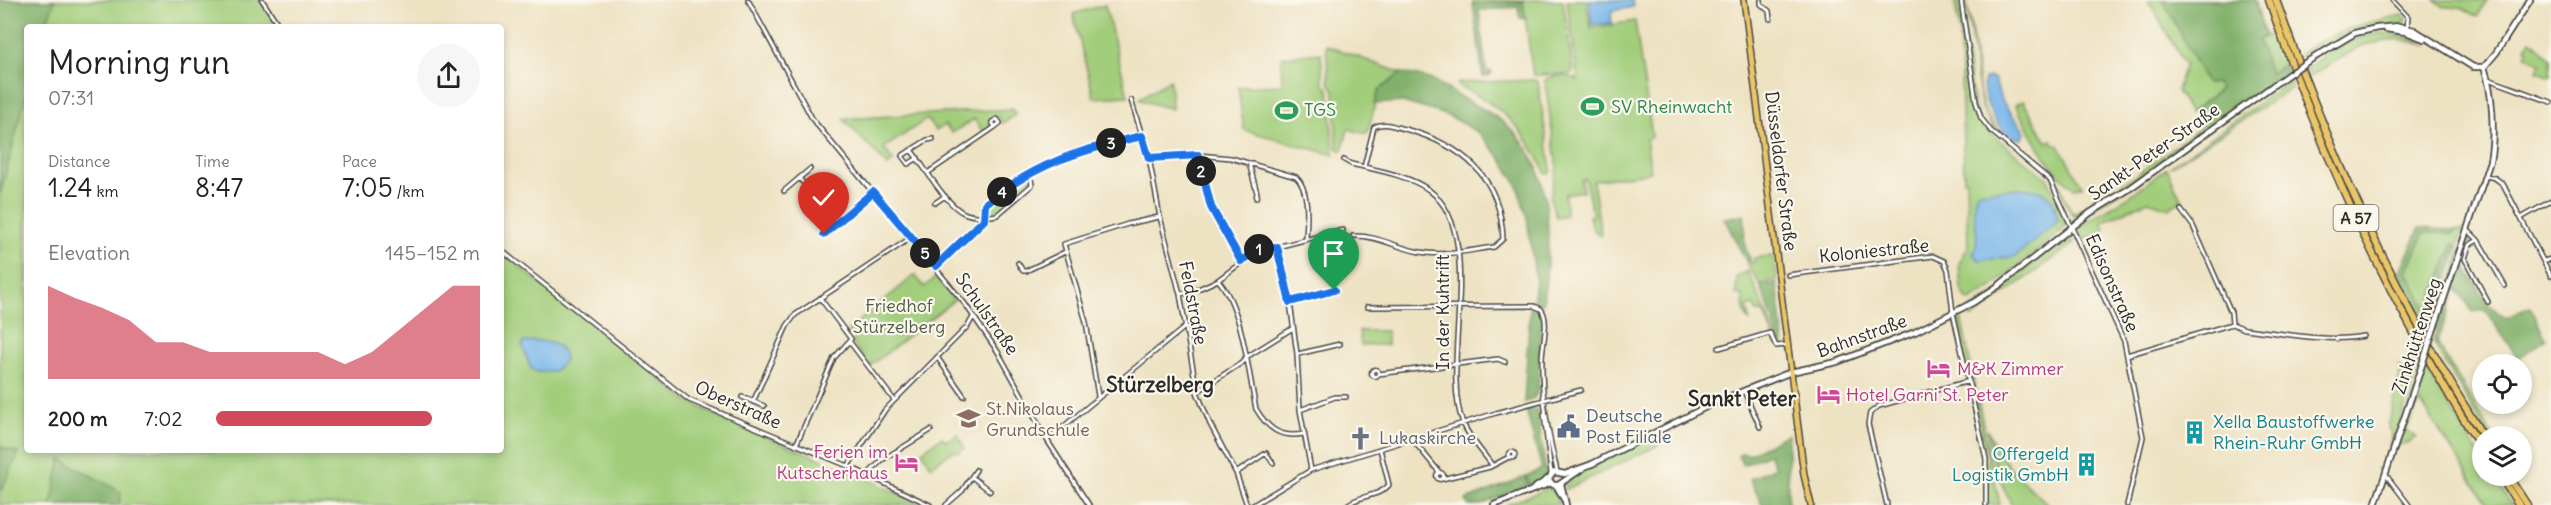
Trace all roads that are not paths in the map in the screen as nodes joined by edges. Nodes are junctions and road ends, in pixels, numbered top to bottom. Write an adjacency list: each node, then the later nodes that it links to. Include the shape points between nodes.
1 (262, 0): 11 (street)
2 (748, 0): 33 (street, Schulstraße, via 810,116)
3 (1744, 0): 79 (main road, Düsseldorfer Straße)
4 (1761, 0): 10 (street)
5 (1961, 0): 43 (street, Edisonstraße, via 1981,118 1998,137 2046,175)
6 (2269, 0): 106 (highway, A 57, via 2305,99 2369,247)
7 (2276, 0): 103 (highway, A 57, via 2320,116 2376,242 2418,326)
8 (2392, 0): 12 (street, via 2408,17)
9 (2530, 0): 13 (street)
10 (1770, 19)
11 (278, 24)
12 (2406, 29): 13 (street, via 2473,67); 43 (street, Sankt-Peter-Straße, bridge, via 2377,28 2342,39)
13 (2484, 67): 14 (street, Zinkhüttenweg)
14 (2488, 79): 16 (street); 30 (street, Zinkhüttenweg, via 2492,143)
15 (1131, 100): 18 (street, Feldstraße)
16 (2550, 101)
17 (995, 127): 28 (street)
18 (1142, 136): 23 (street, Feldstraße); 29 (street, via 1070,155)
19 (933, 139): 20 (street)
20 (911, 150): 22 (street); 22 (street, via 902,156 908,164)
21 (1198, 155): 23 (street); 25 (street); 56 (street, via 1211,207)
22 (918, 158): 28 (street)
23 (1149, 158): 40 (street, Feldstraße)
24 (1344, 159): 26 (street, In der Kuhtrift)
25 (1249, 163): 35 (street); 49 (street, via 1299,179 1306,210)
26 (1364, 167): 54 (street, In der Kuhtrift, via 1415,182 1441,201 1451,217); 54 (street, via 1374,127 1383,124 1440,141 1469,161 1495,197 1503,238 1494,247)
27 (810, 169): 31 (street)
28 (929, 172): 34 (street)
29 (1030, 173): 39 (street, via 985,204); 39 (street, via 1032,185 997,215)
30 (2486, 176): 41 (street, via 2503,184); 44 (street, Zinkhüttenweg)
31 (799, 178): 32 (street); 42 (street)
32 (784, 191)
33 (873, 192): 42 (street); 48 (street, Schulstraße)
34 (945, 196): 37 (street); 39 (street, via 962,212)
35 (1256, 198)
36 (2551, 201): 41 (street)
37 (935, 203)
38 (2181, 210): 73 (street, via 2202,247 2231,312)
39 (985, 216): 59 (street)
40 (1160, 217): 53 (street, via 1066,242); 65 (street, Feldstraße)
41 (2521, 218): 57 (street)
42 (838, 223): 46 (street)
43 (2072, 227): 71 (street, Sankt-Peter-Straße, via 1998,286); 82 (street, Edisonstraße)
44 (2467, 229): 50 (street); 119 (street, Zinkhüttenweg, bridge)
45 (1343, 230): 49 (street)
46 (824, 234)
47 (1353, 236): 54 (street, via 1376,238 1421,252)
48 (912, 237): 59 (street, Schulstraße); 66 (street)
49 (1306, 238): 51 (street)
50 (2478, 240): 63 (street); 68 (street, via 2467,249 2465,259)
51 (1277, 247): 56 (street, via 1261,248); 67 (street)
52 (504, 251): 110 (street, Oberstraße, via 681,395)
53 (1065, 252): 58 (street, via 1026,271); 94 (street, via 1086,322)
54 (1457, 253): 70 (street, In der Kuhtrift)
55 (2551, 259): 57 (street)
56 (1241, 261): 62 (street)
57 (2544, 261): 61 (street)
58 (1018, 263)
59 (936, 266): 72 (street, Schulstraße)
60 (1788, 274): 71 (street, Koloniestraße, via 1937,256 1947,264)
61 (2551, 276)
62 (1218, 280): 65 (street); 84 (street, via 1233,306)
63 (2505, 286)
64 (1334, 290): 67 (street)
65 (1180, 294): 74 (street, Feldstraße)
66 (820, 298): 77 (street); 99 (street, via 795,315 787,326)
67 (1290, 302): 75 (street)
68 (2488, 302)
69 (1367, 307): 70 (street)
70 (1460, 308): 86 (street, In der Kuhtrift); 98 (street, via 1541,309 1545,318)
71 (1953, 312): 87 (street, Bahnstraße, via 1915,332 1837,362); 89 (street, Koloniestraße)
72 (973, 317): 83 (street); 109 (street, Schulstraße, via 998,352)
73 (2232, 324): 76 (street, via 2245,329 2341,338); 82 (street)
74 (1185, 327): 92 (street, Feldstraße); 94 (street)
75 (1293, 328): 81 (street); 84 (street)
76 (2364, 336)
77 (849, 341): 97 (street); 110 (street, via 834,358)
78 (1340, 344): 81 (street)
79 (1788, 345): 80 (street, via 1776,346 1770,333); 87 (main road, Düsseldorfer Straße)
80 (1719, 348)
81 (1297, 354): 101 (street)
82 (2127, 355): 137 (street, Edisonstraße, via 2143,437)
83 (937, 357): 93 (street); 97 (street)
84 (1245, 359): 92 (street); 107 (street, via 1256,409 1263,421 1281,435)
85 (1504, 362): 86 (street, via 1498,358)
86 (1457, 364): 88 (street); 102 (street, In der Kuhtrift)
87 (1791, 372): 91 (street, Bahnstraße); 134 (main road, Düsseldorfer Straße)
88 (1378, 374)
89 (1969, 381): 135 (street, via 1879,406 1870,413 1868,424); 136 (street, Koloniestraße, via 1987,467)
90 (1581, 390): 98 (street)
91 (1744, 390): 104 (street); 122 (street, Bahnstraße)
92 (1197, 392): 118 (street, Feldstraße)
93 (964, 396)
94 (1098, 396): 109 (street)
95 (742, 397): 99 (street)
96 (1346, 397): 101 (street)
97 (894, 400): 115 (street)
98 (1542, 401): 102 (street); 122 (street)
99 (753, 402): 100 (street)
100 (764, 406)
101 (1300, 410): 107 (street)
102 (1463, 424): 108 (street); 114 (street)
103 (2477, 426)
104 (1760, 427)
105 (931, 430): 120 (street, via 882,460)
106 (2472, 432)
107 (1303, 434): 117 (street)
108 (1412, 439): 111 (street); 114 (street, via 1443,475 1442,479)
109 (1047, 440): 129 (street, Schulstraße)
110 (796, 445): 115 (street, Oberstraße)
111 (1380, 449): 117 (street); 132 (street, via 1389,485)
112 (1509, 457): 114 (street)
113 (1273, 462): 118 (street, via 1266,453)
114 (1492, 465)
115 (848, 466): 120 (street, Oberstraße)
116 (976, 470): 121 (street)
117 (1311, 470): 131 (street)
118 (1236, 473): 130 (street, Feldstraße)
119 (2385, 474): 138 (street, Zinkhüttenweg); 139 (street)
120 (867, 475): 127 (street, Oberstraße)
121 (972, 477): 125 (street); 128 (street)
122 (1556, 479): 126 (street); 133 (street, Bahnstraße)
123 (2507, 486): 140 (highway)
124 (2515, 486): 141 (highway)
125 (990, 491)
126 (1565, 503)
127 (930, 505)
128 (946, 505)
129 (1089, 505)
130 (1247, 505)
131 (1253, 505)
132 (1347, 505)
133 (1494, 505)
134 (1811, 505)
135 (1887, 505)
136 (1986, 505)
137 (2127, 505)
138 (2375, 505)
139 (2409, 505)
140 (2519, 505)
141 (2527, 505)

